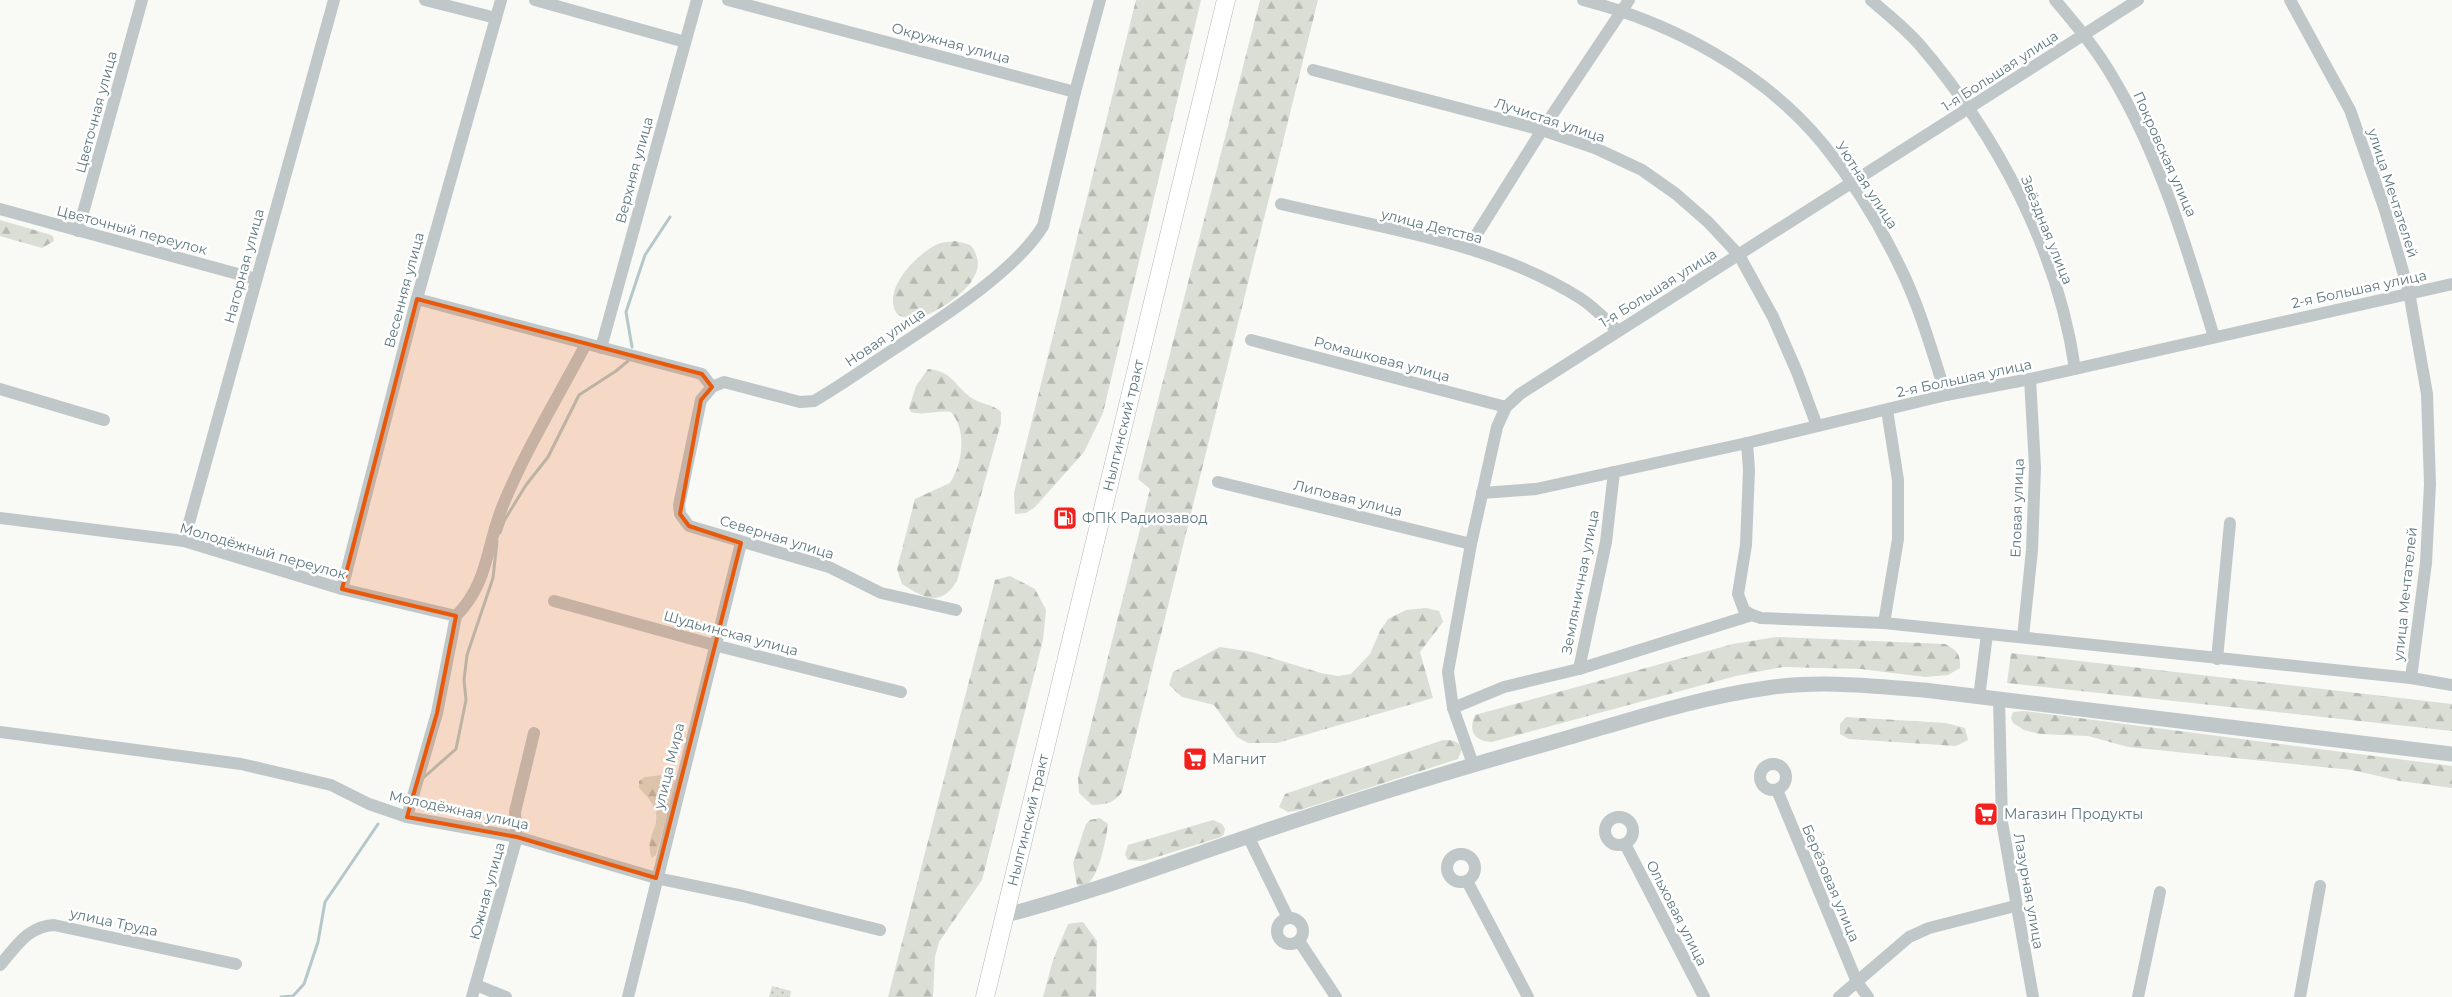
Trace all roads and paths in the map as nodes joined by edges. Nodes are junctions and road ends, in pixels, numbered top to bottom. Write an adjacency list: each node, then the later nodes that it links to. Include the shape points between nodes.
1 (142, 0): 26 (street, Цветочная улица)
2 (334, 0): 29 (street, Нагорная улица)
3 (425, 0): 16 (street)
4 (501, 0): 16 (street, Весенняя улица)
5 (535, 0): 18 (street)
6 (697, 0): 18 (street, Верхняя улица)
7 (728, 0): 20 (street, Окружная улица)
8 (1100, 0): 20 (street)
9 (1226, 0): 87 (main road, Нылгинский тракт)
10 (1583, 0): 15 (street, Уютная улица)
11 (1871, 0): 21 (street, Звёздная улица, via 1917,42)
12 (2055, 0): 17 (street, Покровская улица)
13 (2138, 0): 17 (street, 1-я Большая улица)
14 (2290, 0): 31 (street, улица Мечтателей, via 2350,110)
15 (1626, 5): 22 (street); 23 (street, Уютная улица, via 1744,72 1783,104 1822,144)
16 (496, 18): 32 (street, Весенняя улица)
17 (2084, 34): 21 (street, 1-я Большая улица); 34 (street, Покровская улица, via 2112,75 2138,125 2182,230)
18 (685, 42): 37 (street, Верхняя улица)
19 (1313, 70): 22 (street, Лучистая улица)
20 (1075, 92): 40 (street, Новая улица, via 1043,226 1032,244 998,274 931,324 814,401 800,402 724,382)
21 (1970, 108): 23 (street, 1-я Большая улица); 38 (street, Звёздная улица, via 2020,194 2049,267 2071,338)
22 (1542, 130): 27 (street); 28 (street, Лучистая улица, via 1595,148 1642,170 1708,222)
23 (1852, 184): 28 (street, 1-я Большая улица); 42 (street, Уютная улица, via 1898,263 1928,338)
24 (1280, 204): 27 (street, улица Детства)
25 (0, 209): 26 (street, Цветочный переулок)
26 (78, 231): 29 (street, Цветочный переулок)
27 (1468, 248): 33 (street, улица Детства, via 1544,277 1582,299)
28 (1739, 255): 33 (street, 1-я Большая улица); 46 (street, Лучистая улица, via 1773,317)
29 (256, 278): 53 (street, Нагорная улица)
30 (2452, 284): 31 (street, 2-я Большая улица)
31 (2409, 292): 34 (street, 2-я Большая улица); 67 (street, улица Мечтателей, via 2427,394 2430,484 2426,563)
32 (417, 299): 36 (street); 56 (street, Весенняя улица)
33 (1618, 330): 43 (street, 1-я Большая улица, via 1520,394)
34 (2214, 337): 38 (street, 2-я Большая улица)
35 (1250, 340): 43 (street, Ромашковая улица)
36 (586, 344): 37 (street); 60 (street, via 534,439 503,505 480,583)
37 (601, 348): 40 (street, via 702,374)
38 (2075, 369): 39 (street, 2-я Большая улица)
39 (2030, 379): 42 (street, 2-я Большая улица); 63 (street, Еловая улица, via 2035,467 2032,550)
40 (712, 386): 54 (street, Северная улица, via 701,400 679,505 680,514 689,526)
41 (0, 389): 45 (street)
42 (1946, 395): 44 (street, 2-я Большая улица)
43 (1506, 407): 50 (street, 1-я Большая улица, via 1497,427)
44 (1887, 410): 46 (street, 2-я Большая улица); 61 (street, via 1898,480 1898,539)
45 (104, 420)
46 (1817, 426): 47 (street, 2-я Большая улица)
47 (1747, 443): 48 (street, 2-я Большая улица); 59 (street, via 1746,545 1738,594 1744,610)
48 (1614, 472): 50 (street, 2-я Большая улица, via 1536,489); 66 (street, Земляничная улица, via 1606,542)
49 (1218, 482): 55 (street, Липовая улица)
50 (1482, 493): 55 (street, 1-я Большая улица)
51 (0, 518): 53 (street, Молодёжный переулок)
52 (2230, 523): 65 (street)
53 (184, 541): 56 (street, Молодёжный переулок)
54 (741, 543): 58 (street, Северная улица, via 829,567 882,593); 64 (street, улица Мира)
55 (1471, 544): 72 (street, 1-я Большая улица, via 1448,672)
56 (342, 589): 60 (street, Молодёжный переулок)
57 (554, 601): 64 (street, Шудьинская улица)
58 (956, 610)
59 (1752, 615): 61 (street); 66 (street)
60 (456, 616): 78 (street, via 437,713)
61 (1884, 623): 62 (street)
62 (1987, 634): 63 (street); 70 (street)
63 (2022, 637): 65 (street)
64 (714, 645): 69 (street, Шудьинская улица); 82 (street, улица Мира)
65 (2217, 658): 67 (street)
66 (1579, 669): 72 (street, via 1504,687)
67 (2411, 678): 68 (street)
68 (2452, 685)
69 (901, 692)
70 (1979, 698): 71 (street); 76 (street, via 1862,685 1768,688 1691,703)
71 (1998, 700): 75 (street); 86 (street, Лазурная улица, via 2002,822)
72 (1453, 708): 76 (street, 1-я Большая улица)
73 (0, 732): 78 (street, Молодёжная улица, via 241,764 331,785 369,804)
74 (534, 732): 79 (street, Южная улица, via 515,812)
75 (2452, 754)
76 (1473, 764): 80 (street)
77 (1777, 793): 93 (street, Берёзовая улица)
78 (407, 817): 79 (street, Молодёжная улица)
79 (517, 836): 82 (street, Молодёжная улица); 94 (street, Южная улица)
80 (1248, 836): 87 (street, via 1071,898); 88 (street)
81 (1625, 844): 100 (street, Ольховая улица)
82 (656, 878): 89 (street, Молодёжная улица); 96 (street, улица Мира)
83 (1467, 881): 99 (street)
84 (2320, 886): 105 (street)
85 (2160, 892): 104 (street)
86 (2015, 906): 93 (street, via 1929,928 1909,937); 103 (street, Лазурная улица)
87 (1006, 915): 97 (main road, Нылгинский тракт)
88 (1288, 918): 90 (street, via 1296,919 1302,925); 90 (street, via 1280,922 1278,935 1287,943)
89 (880, 930)
90 (1299, 941): 98 (street)
91 (236, 964): 92 (street, улица Труда, via 54,925 42,926 27,934)
92 (0, 965)
93 (1857, 982): 101 (street); 102 (street, Берёзовая улица)
94 (474, 991): 95 (street)
95 (506, 997)
96 (628, 997)
97 (985, 997)
98 (1336, 997)
99 (1528, 997)
100 (1704, 997)
101 (1839, 997)
102 (1868, 997)
103 (2033, 997)
104 (2138, 997)
105 (2300, 997)

